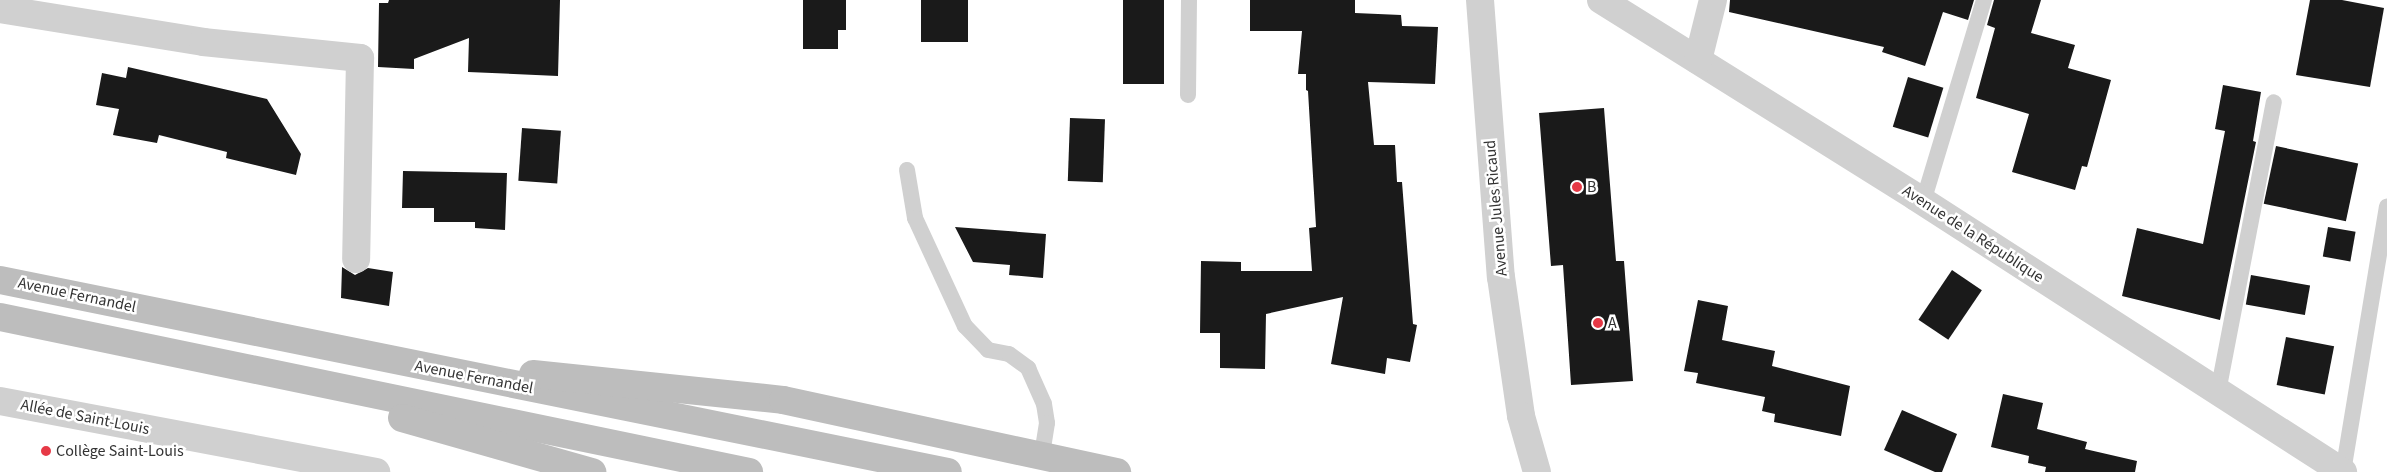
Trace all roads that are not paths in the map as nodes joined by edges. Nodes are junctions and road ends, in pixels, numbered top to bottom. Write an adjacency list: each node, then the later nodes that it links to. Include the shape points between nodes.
1 (1189, 0): 8 (lane)
2 (1480, 0): 20 (street, Avenue Jules Ricaud, via 1501,277)
3 (1601, 0): 7 (street, Avenue de la République)
4 (1713, 0): 7 (street)
5 (1984, 0): 11 (lane)
6 (0, 9): 13 (street, via 203,42 360,58)
7 (1698, 60): 11 (street, Avenue de la République)
8 (1188, 95)
9 (2274, 102): 18 (lane)
10 (907, 170): 21 (lane, via 915,218 965,326 988,350 1009,354 1028,368 1044,404 1047,423)
11 (1923, 202): 18 (street, Avenue de la République)
12 (2387, 207): 30 (lane)
13 (356, 259)
14 (0, 280): 17 (main road, Avenue Fernandel)
15 (0, 317): 16 (main road)
16 (191, 358): 24 (main road); 25 (main road)
17 (409, 365): 21 (main road, via 618,381 783,400); 26 (main road, Avenue Fernandel)
18 (2218, 392): 30 (street, Avenue de la République)
19 (0, 401): 22 (street, Allée de Saint-Louis)
20 (1521, 416): 28 (street, Avenue Jules Ricaud); 29 (street, Avenue Jules Ricaud)
21 (1042, 456): 27 (main road)
22 (329, 468): 23 (street, Allée de Saint-Louis)
23 (376, 472)
24 (592, 472)
25 (749, 472)
26 (948, 472)
27 (1118, 472)
28 (1520, 472)
29 (1537, 472)
30 (2343, 472)

